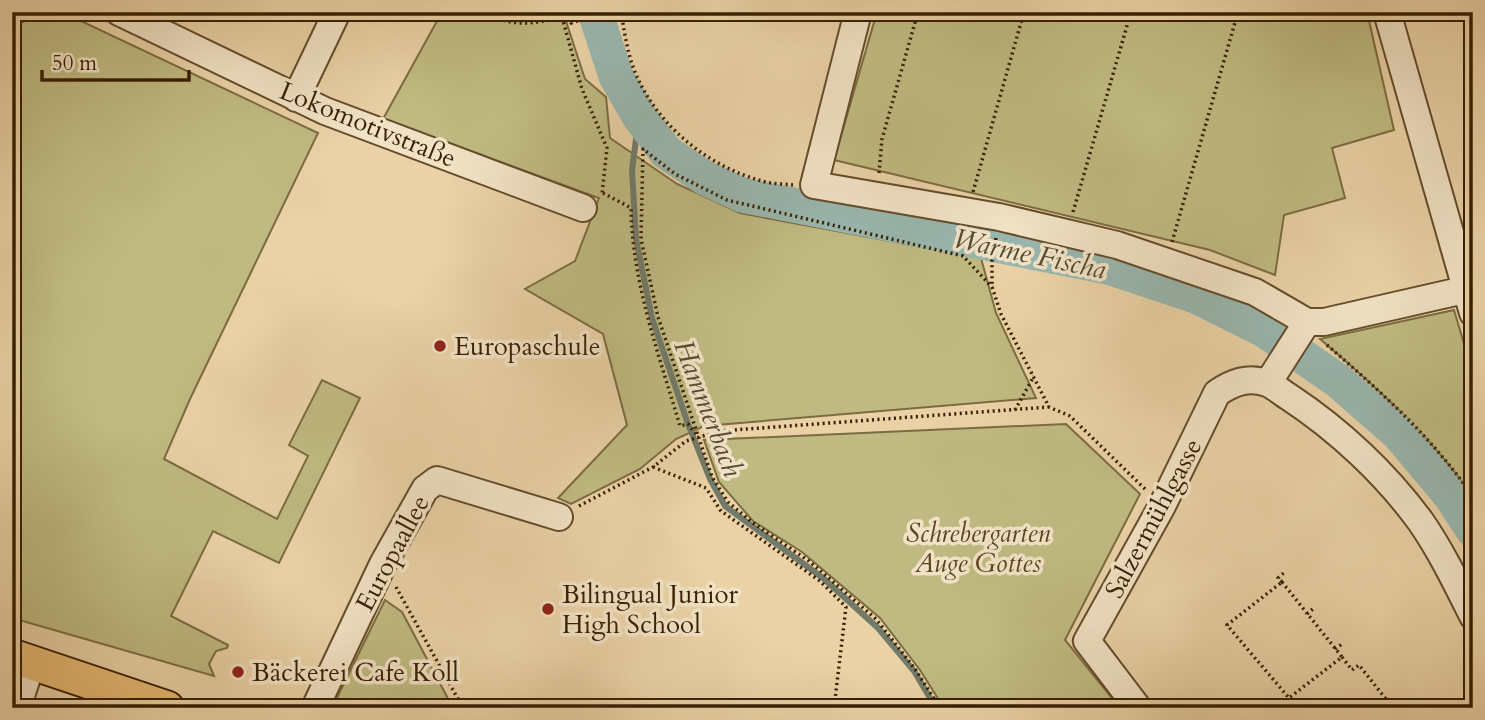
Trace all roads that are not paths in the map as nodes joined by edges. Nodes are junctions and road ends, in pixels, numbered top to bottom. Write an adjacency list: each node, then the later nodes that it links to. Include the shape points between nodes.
1 (119, 12): 5 (street, Lokomotivstraße)
2 (337, 12): 5 (street)
3 (858, 12): 8 (street, via 814,185 999,217 1117,245 1255,292)
4 (1387, 12): 7 (street)
5 (296, 98): 6 (street, Lokomotivstraße)
6 (593, 200)
7 (1470, 297): 8 (street)
8 (1303, 328): 9 (street)
9 (1274, 373): 11 (street, via 1374,467 1420,521); 16 (street, Salzermühlgasse, via 1233,382 1217,393 1162,506 1087,641)
10 (559, 517): 15 (street, Europaallee, via 438,480 425,489 383,564)
11 (1473, 616)
12 (22, 659): 13 (main road); 14 (street)
13 (160, 707)
14 (17, 708)
15 (315, 708)
16 (1138, 708)

